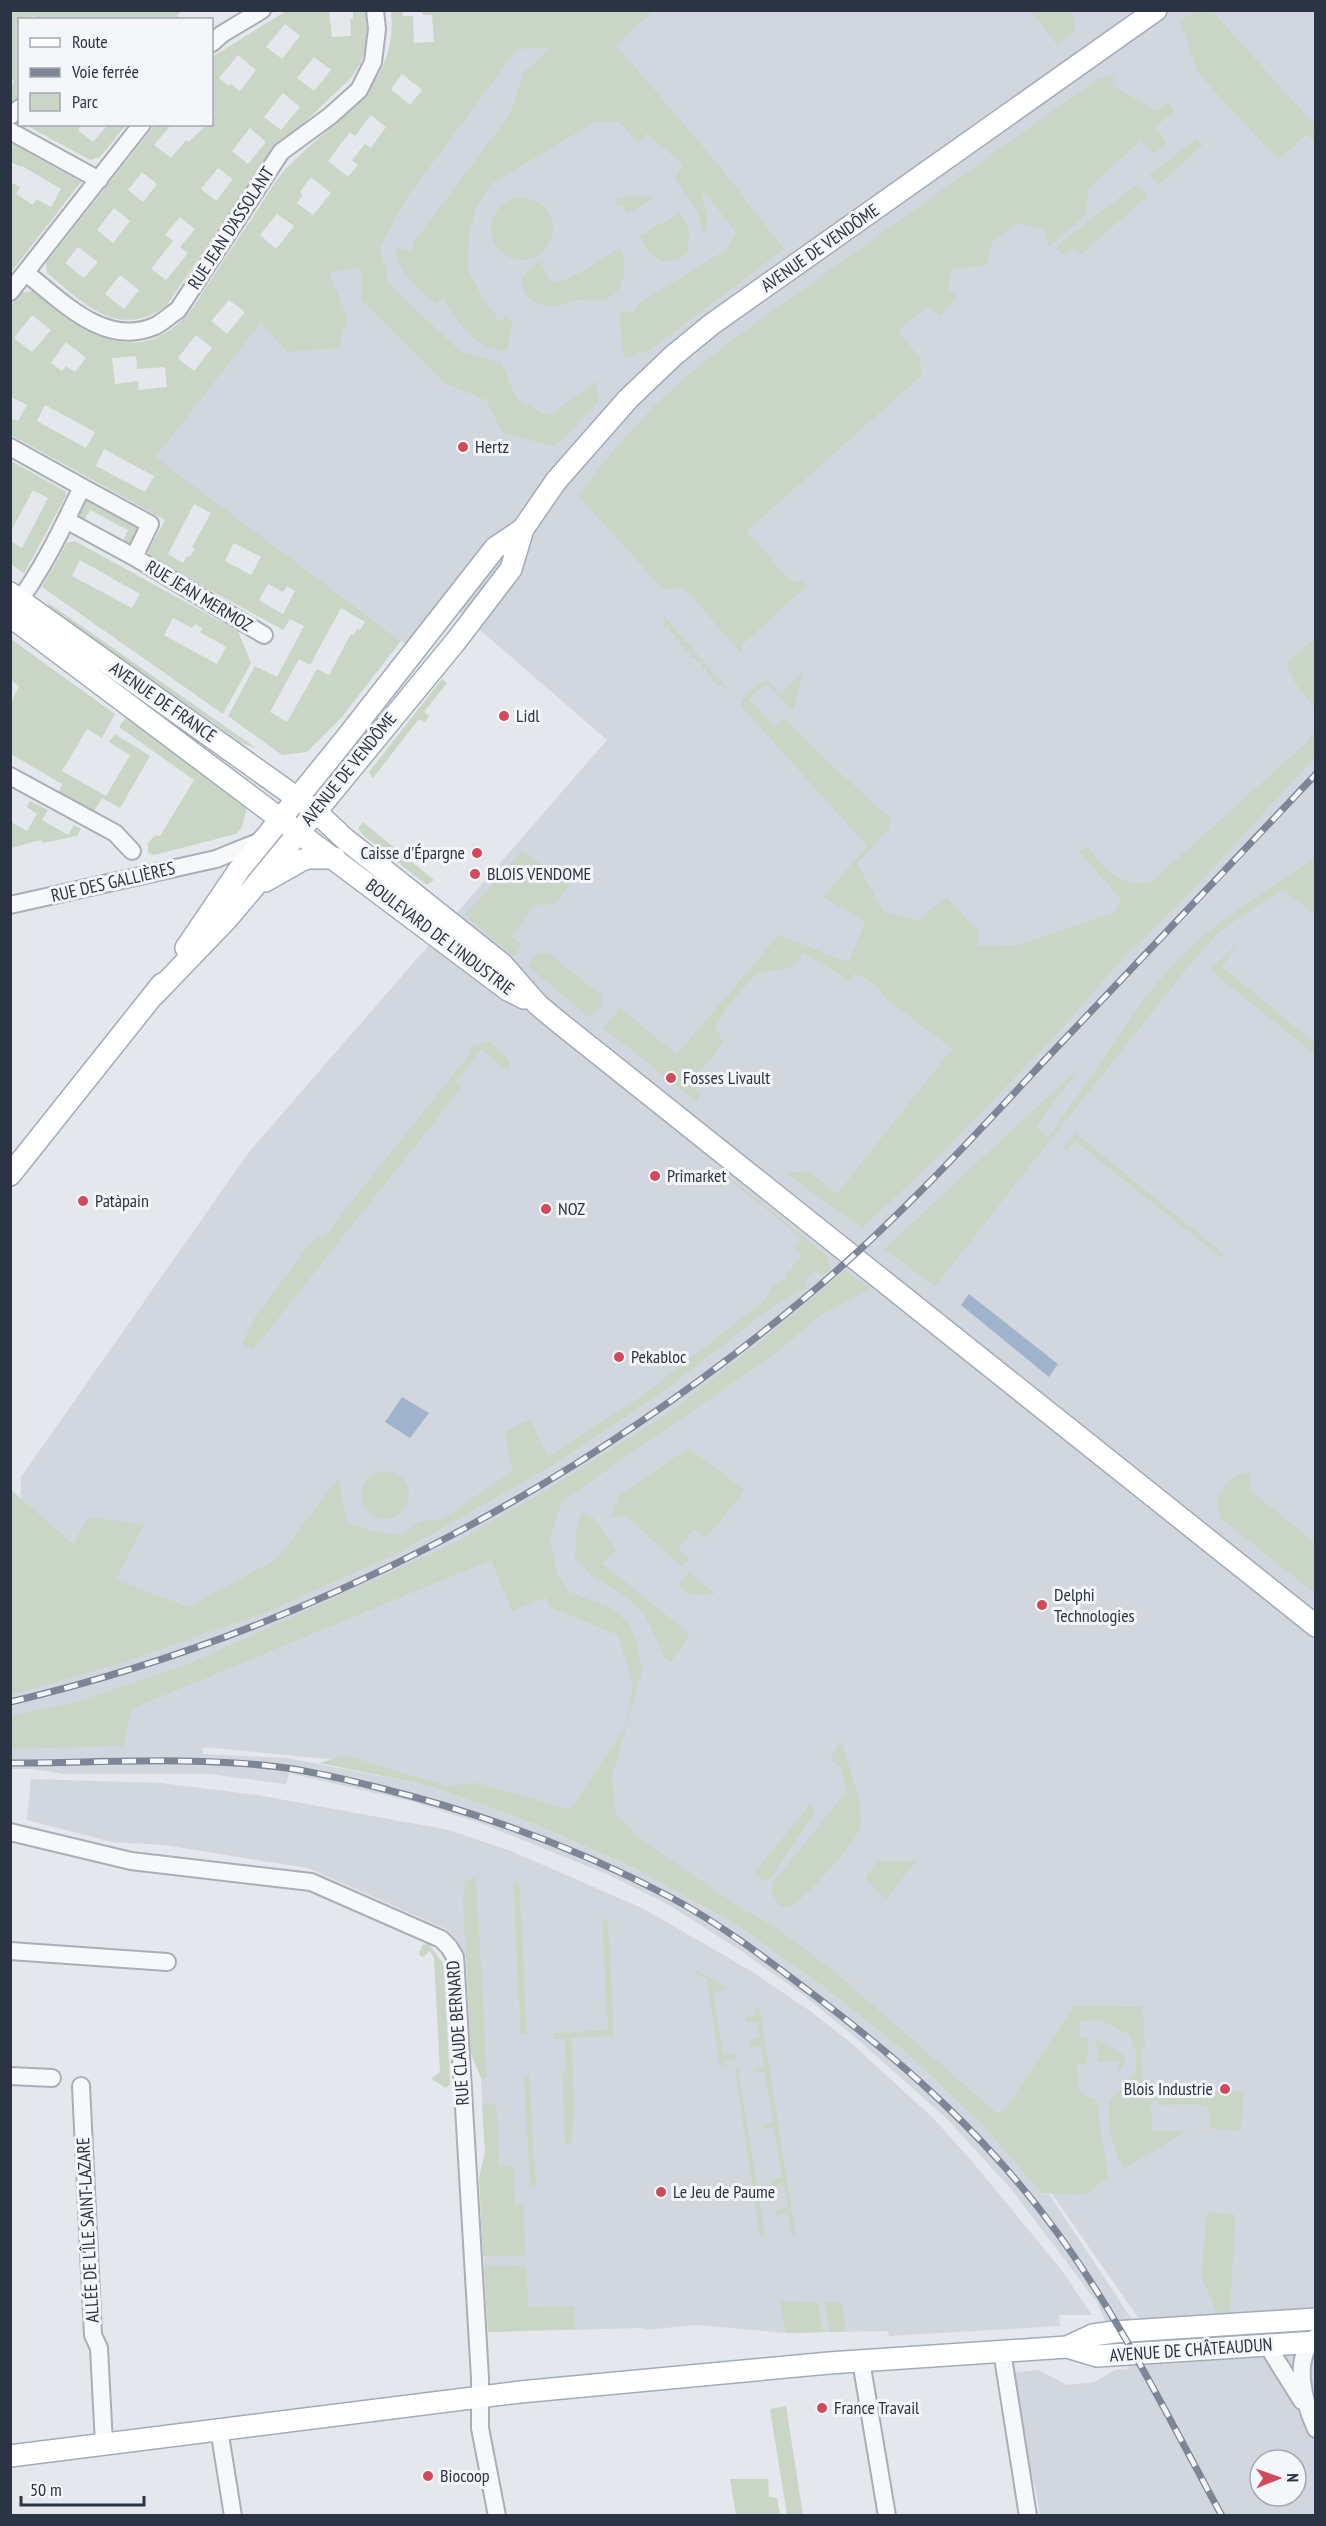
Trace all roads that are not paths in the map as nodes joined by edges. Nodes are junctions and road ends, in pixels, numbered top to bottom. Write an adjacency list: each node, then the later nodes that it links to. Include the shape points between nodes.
1 (262, 10): 4 (street)
2 (375, 10): 8 (street, RUE JEAN D'ASSOLANT, via 373,62 359,90 281,152 178,310 156,326 131,333 106,329 77,313)
3 (1156, 10): 13 (main road, AVENUE DE VENDÔME, via 672,356 587,444)
4 (213, 42)
5 (140, 126): 7 (street)
6 (10, 131): 7 (street)
7 (99, 180): 8 (street)
8 (26, 273): 9 (street)
9 (10, 292)
10 (10, 447): 11 (street, RUE JEAN MERMOZ)
11 (82, 487): 12 (street); 14 (street, RUE JEAN MERMOZ, via 150,524)
12 (66, 520): 14 (street, RUE JEAN MERMOZ); 15 (street)
13 (523, 529): 18 (main road, AVENUE DE VENDÔME, via 495,548); 19 (main road, AVENUE DE VENDÔME, via 511,569)
14 (134, 557): 16 (street, RUE JEAN MERMOZ)
15 (13, 606): 18 (main road, AVENUE DE FRANCE); 20 (main road, AVENUE DE FRANCE)
16 (264, 635)
17 (10, 776): 23 (street, via 116,833)
18 (297, 798): 19 (main road, AVENUE DE FRANCE); 20 (main road, AVENUE DE VENDÔME)
19 (315, 811): 21 (main road, AVENUE DE VENDÔME); 30 (main road, BOULEVARD DE L'INDUSTRIE, via 502,964)
20 (280, 818): 21 (main road, BOULEVARD DE L'INDUSTRIE); 22 (main road, AVENUE DE VENDÔME)
21 (299, 832): 24 (main road, BOULEVARD DE L'INDUSTRIE); 27 (main road, AVENUE DE VENDÔME)
22 (263, 840): 25 (street, RUE DES GALLIÈRES); 26 (main road, AVENUE DE VENDÔME)
23 (132, 851)
24 (335, 858): 27 (main road, via 302,860); 30 (main road, BOULEVARD DE L'INDUSTRIE, via 508,990)
25 (216, 859): 26 (street); 28 (street, RUE DES GALLIÈRES)
26 (239, 870): 29 (main road, AVENUE DE VENDÔME)
27 (254, 887): 29 (main road, AVENUE DE VENDÔME)
28 (10, 905)
29 (154, 995): 31 (main road, AVENUE DE VENDÔME)
30 (538, 1005): 32 (main road)
31 (10, 1175)
32 (1316, 1626)
33 (10, 1832): 46 (street, RUE CLAUDE BERNARD, via 131,1861 311,1882 431,1934 449,1947 455,1958)
34 (10, 1951): 35 (street)
35 (166, 1962)
36 (10, 2076): 37 (street)
37 (52, 2078)
38 (81, 2086): 49 (street, ALLÉE DE L'ÎLE SAINT-LAZARE, via 93,2335 99,2348)
39 (1316, 2319): 40 (main road, AVENUE DE CHÂTEAUDUN)
40 (1270, 2323): 41 (street); 43 (main road, AVENUE DE CHÂTEAUDUN, via 1114,2332 1093,2335)
41 (1314, 2343): 42 (main road, AVENUE DE CHÂTEAUDUN); 47 (street, via 1305,2349 1302,2368)
42 (1267, 2345): 43 (main road, AVENUE DE CHÂTEAUDUN, via 1097,2356); 47 (street)
43 (1067, 2347): 44 (main road)
44 (1002, 2351): 45 (main road); 54 (street)
45 (861, 2361): 46 (main road); 53 (street)
46 (480, 2398): 48 (main road); 52 (street, RUE CLAUDE BERNARD, via 480,2428)
47 (1314, 2425)
48 (219, 2429): 49 (main road); 51 (street)
49 (104, 2444): 50 (main road)
50 (10, 2456)
51 (233, 2516)
52 (497, 2516)
53 (887, 2516)
54 (1028, 2516)

